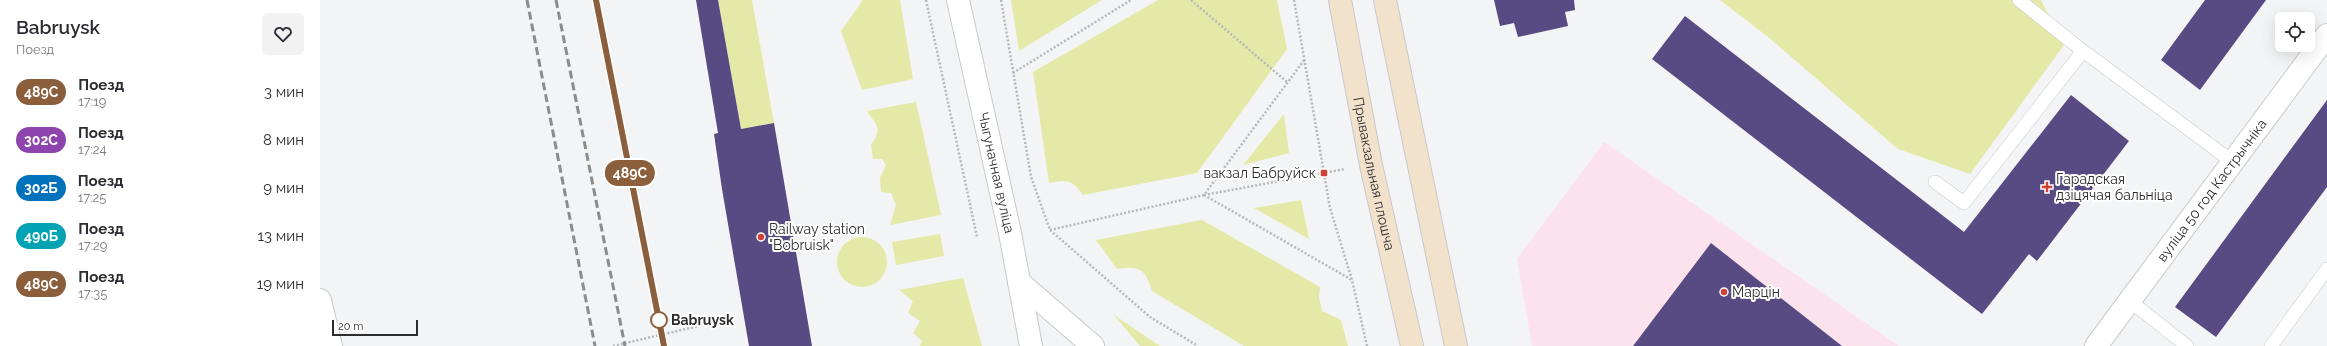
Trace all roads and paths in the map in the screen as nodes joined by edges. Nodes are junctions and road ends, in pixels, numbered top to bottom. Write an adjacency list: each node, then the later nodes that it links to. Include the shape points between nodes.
1 (926, 0): 20 (path)
2 (958, 0): 23 (street, Чыгуначная вуліца)
3 (1001, 0): 13 (path)
4 (1131, 0): 13 (path)
5 (1191, 0): 14 (path)
6 (1294, 0): 12 (path)
7 (1340, 0): 33 (main road, Прывакзальная плошча, via 1371,165)
8 (1385, 0): 34 (main road)
9 (2019, 0): 11 (lane)
10 (2327, 35): 15 (street, вуліца 50 год Кастрычніка)
11 (2083, 51): 15 (lane); 17 (lane, via 1964,203)
12 (1305, 59): 14 (path); 16 (path)
13 (1013, 73): 19 (path, via 1031,177)
14 (1287, 82): 18 (path)
15 (2232, 162): 25 (street, вуліца 50 год Кастрычніка)
16 (1324, 173): 18 (path); 22 (path, via 1330,208)
17 (1935, 182)
18 (1204, 195): 19 (path); 22 (path)
19 (1050, 230): 31 (path, via 1150,317)
20 (977, 237)
21 (2327, 269): 37 (lane)
22 (1352, 280): 32 (path)
23 (1019, 282): 29 (street, Чыгуначная вуліца); 30 (street)
24 (320, 300): 27 (street)
25 (2130, 301): 35 (street, вуліца 50 год Кастрычніка); 36 (lane)
26 (707, 324): 28 (path)
27 (331, 346)
28 (613, 346)
29 (1031, 346)
30 (1093, 346)
31 (1198, 346)
32 (1367, 346)
33 (1412, 346)
34 (1456, 346)
35 (2096, 346)
36 (2187, 346)
37 (2272, 346)

